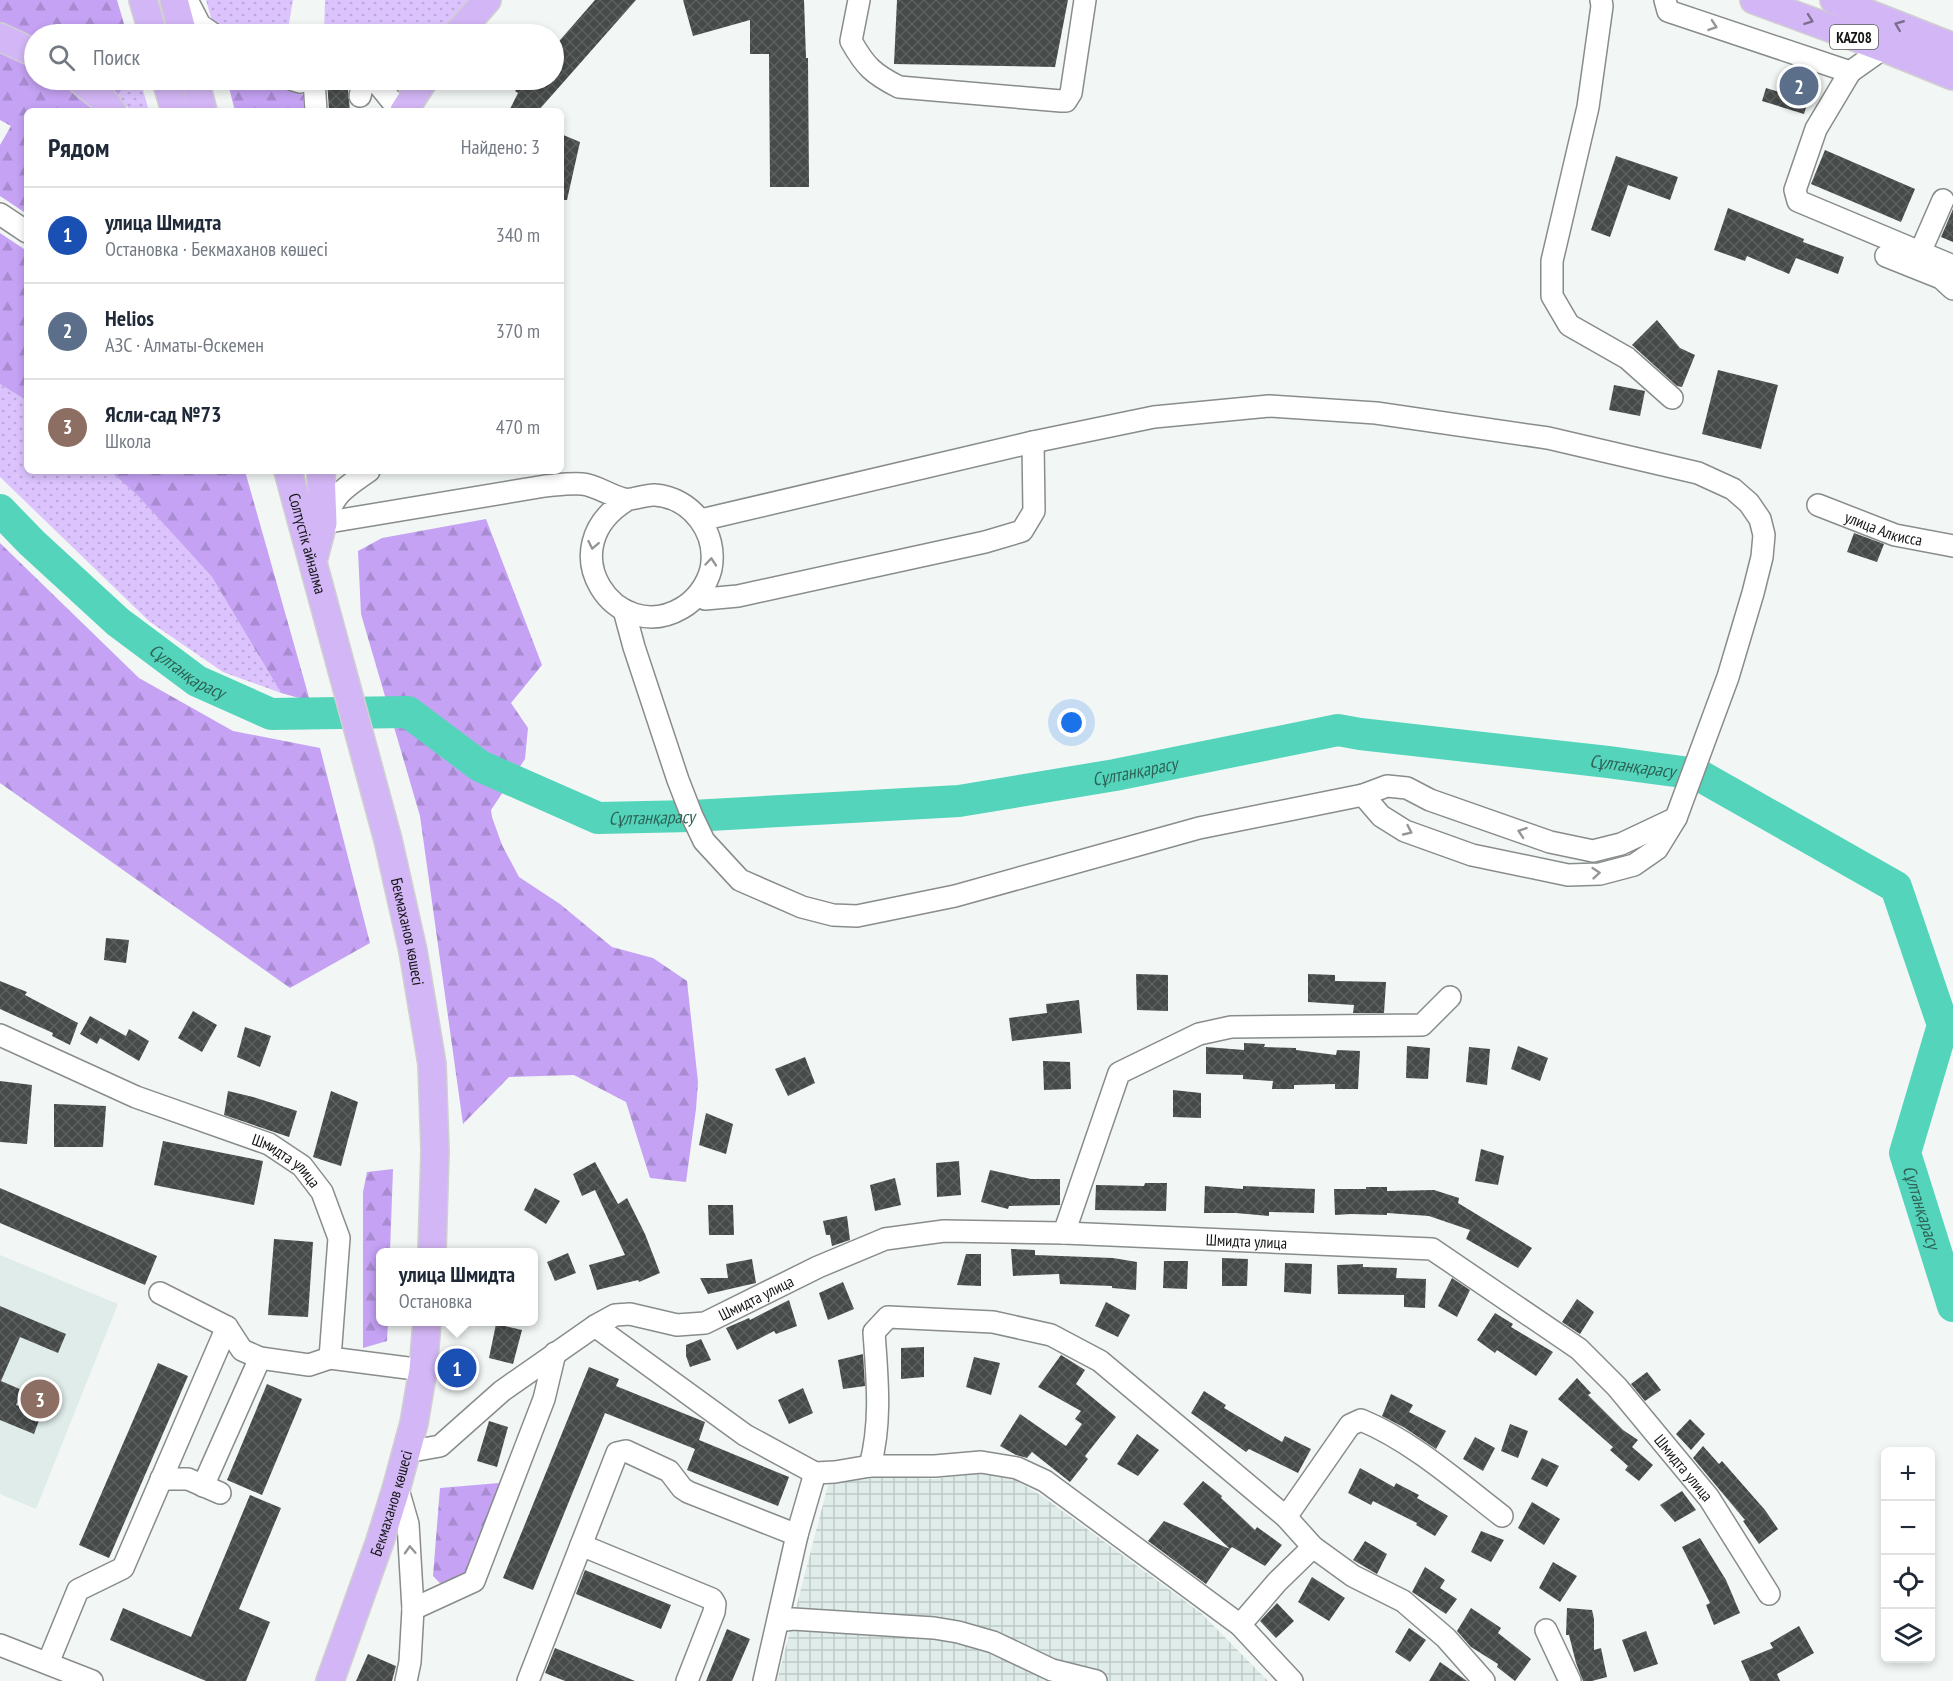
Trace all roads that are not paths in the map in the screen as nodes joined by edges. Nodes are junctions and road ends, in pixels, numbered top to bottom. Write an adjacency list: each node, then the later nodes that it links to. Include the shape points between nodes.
1 (143, 0): 11 (main road)
2 (174, 0): 12 (main road)
3 (187, 0): 13 (street)
4 (487, 0): 14 (main road)
5 (859, 0): 6 (street, via 851,41 862,61 879,77 899,87 1066,101 1071,93)
6 (1085, 0)
7 (1601, 0): 38 (street, via 1588,107 1552,261 1552,296 1569,325 1627,358)
8 (1665, 0): 19 (street, one-way to 19, via 1668,10)
9 (1754, 0): 17 (main road, KAZ08, one-way to 17)
10 (1834, 0): 18 (main road, KAZ08, one-way to 10)
11 (150, 24)
12 (180, 24)
13 (199, 24)
14 (467, 24)
15 (0, 37): 16 (main road)
16 (24, 48)
17 (1884, 48): 19 (street); 20 (main road, KAZ08)
18 (1953, 48)
19 (1850, 72): 35 (street, via 1816,129 1795,190 1798,201)
20 (1953, 76)
21 (92, 90): 27 (main road)
22 (169, 90): 28 (main road)
23 (198, 90): 29 (main road)
24 (315, 90): 30 (street)
25 (383, 90): 26 (street, via 395,105 403,107)
26 (412, 97)
27 (110, 108)
28 (174, 108)
29 (202, 108)
30 (316, 108)
31 (1943, 200): 35 (street)
32 (0, 214): 33 (street)
33 (24, 230)
34 (1886, 256): 35 (street)
35 (1917, 260): 36 (street); 37 (street)
36 (1953, 266)
37 (1953, 289)
38 (1671, 398)
39 (1033, 442): 45 (street); 48 (street, via 1034,511 1022,531 738,596 705,599); 52 (street, via 1154,417 1269,406 1376,413 1548,438 1698,473 1733,489 1760,519 1764,535 1762,558 1728,677)
40 (289, 474): 46 (main road, Солтүстік айналма)
41 (320, 474): 46 (main road)
42 (365, 474): 46 (street, via 343,489)
43 (627, 500): 45 (street, via 647,495 667,497 692,510); 46 (street, via 582,484 545,486); 49 (street, one-way to 49, via 610,512 598,528 591,554 592,568 603,592)
44 (1818, 505): 47 (street, улица Алкисса, via 1895,535)
45 (701, 520): 48 (street, one-way to 45, via 708,578 712,558 712,545)
46 (312, 523): 50 (main road, Солтүстік айналма, via 313,562)
47 (1953, 546)
48 (698, 595): 49 (street, via 688,605 663,615 643,616)
49 (624, 610): 51 (street, via 678,780 704,841 740,880 802,908 857,916 955,896 1199,828)
50 (327, 617): 56 (main road, Бекмаханов көшесі, via 388,840 413,951 432,1064)
51 (1363, 795): 52 (street, one-way to 51, via 1621,844 1593,851 1550,842 1430,801 1407,788 1387,786); 52 (street, one-way to 52, via 1381,816 1405,831 1472,855 1568,875 1600,874 1634,865 1658,849)
52 (1676, 818)
53 (1450, 997): 55 (street, via 1422,1024 1231,1027 1199,1034 1119,1073)
54 (0, 1035): 63 (street, Шмидта улица, via 136,1097 269,1144 302,1166 322,1192 339,1238)
55 (1064, 1233): 59 (street, Шмидта улица, via 944,1231 885,1239 705,1323 677,1325 630,1314); 75 (street, Шмидта улица, via 1432,1249 1579,1349 1617,1387 1710,1498)
56 (432, 1248)
57 (160, 1293): 60 (street)
58 (427, 1326): 64 (main road, Бекмаханов көшесі)
59 (595, 1326): 61 (street, Шмидта улица); 67 (street, via 746,1436)
60 (227, 1327): 62 (street, via 242,1350); 68 (street)
61 (555, 1353): 65 (street, Шмидта улица, via 502,1390 441,1446); 76 (street, via 544,1400 474,1581)
62 (260, 1358): 63 (street, via 309,1365); 68 (street, via 211,1490 188,1479)
63 (330, 1358): 64 (street)
64 (423, 1370): 65 (main road, Бекмаханов көшесі)
65 (406, 1452): 69 (main road, Бекмаханов көшесі)
66 (870, 1466): 67 (street); 71 (street, via 876,1445 878,1386 874,1332 888,1317 993,1322 1051,1335 1100,1361); 78 (street, via 981,1462 1017,1468 1045,1481)
67 (815, 1473): 72 (street)
68 (161, 1479): 81 (street, via 123,1568 78,1590)
69 (397, 1486): 76 (street, one-way to 69, via 408,1524); 84 (main road, Бекмаханов көшесі)
70 (1502, 1516): 71 (street, via 1384,1430 1361,1420 1350,1425)
71 (1286, 1517): 74 (street)
72 (797, 1535): 73 (street, via 688,1492 669,1471 626,1451 617,1453); 77 (street)
73 (581, 1545): 86 (street); 87 (street, via 712,1599 714,1612)
74 (1313, 1546): 78 (street); 91 (street, via 1353,1576 1403,1601 1446,1638)
75 (1769, 1594)
76 (413, 1609): 85 (street)
77 (778, 1620): 82 (street, via 958,1632 993,1642); 88 (street)
78 (1240, 1625): 90 (street)
79 (1546, 1630): 92 (street)
80 (0, 1645): 81 (street)
81 (48, 1663): 83 (street)
82 (1049, 1676): 89 (street)
83 (92, 1681)
84 (330, 1681)
85 (406, 1681)
86 (528, 1681)
87 (687, 1681)
88 (765, 1681)
89 (1096, 1681)
90 (1292, 1681)
91 (1484, 1681)
92 (1570, 1681)

